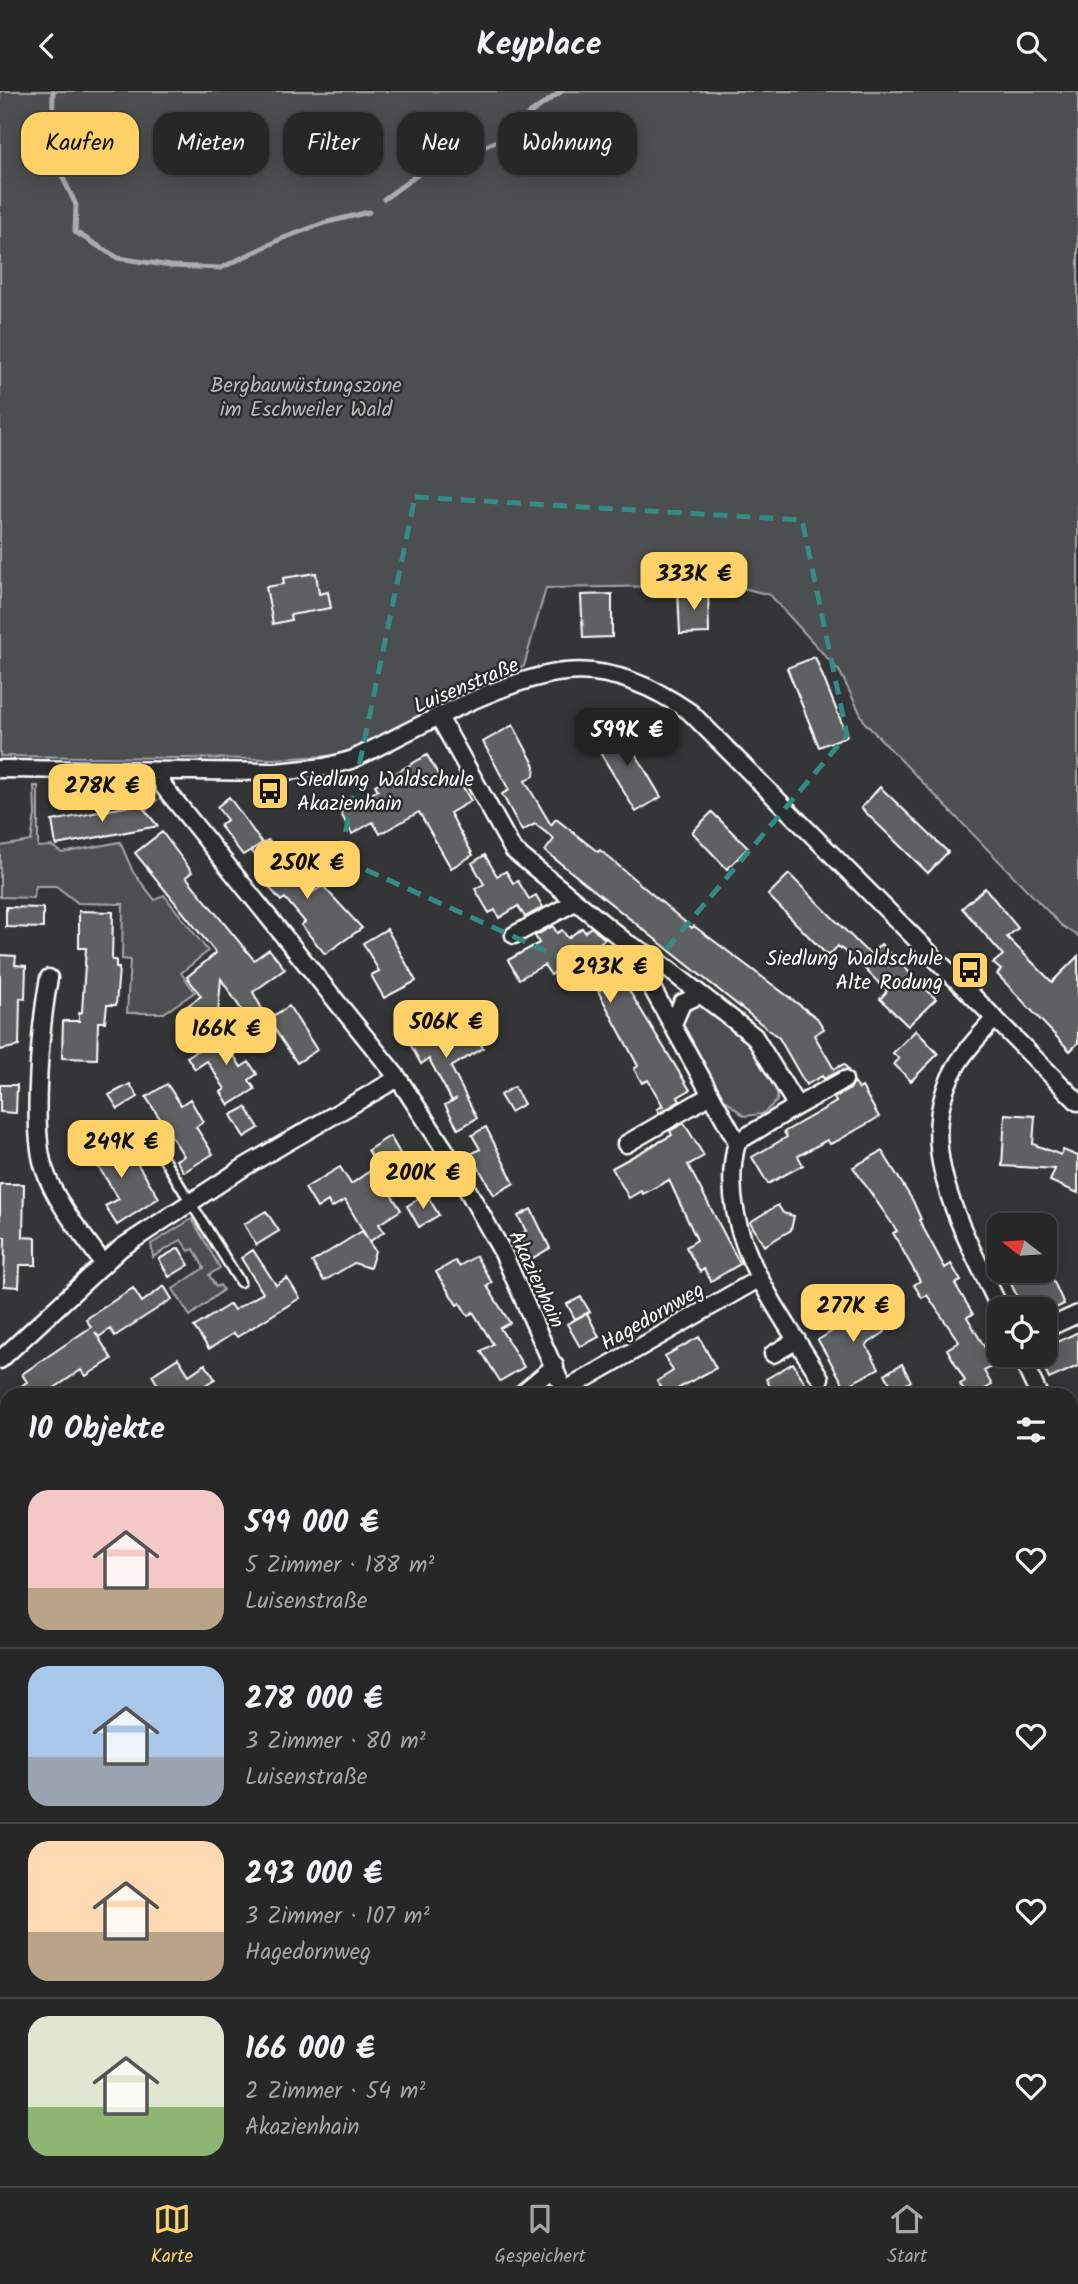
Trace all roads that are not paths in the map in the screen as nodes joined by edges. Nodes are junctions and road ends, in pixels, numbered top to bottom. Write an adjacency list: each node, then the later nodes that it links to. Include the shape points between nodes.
1 (439, 717): 3 (street, Luisenstraße, via 325,767 276,772); 4 (street, via 513,850); 9 (street, Luisenstraße, via 521,681 565,672 601,673 666,695 691,712)
2 (0, 769): 3 (street, Luisenstraße)
3 (158, 771): 11 (street, Akazienhain, via 164,787)
4 (575, 902): 5 (street); 6 (street)
5 (514, 935)
6 (627, 943): 8 (street); 10 (street)
7 (48, 978): 20 (street, via 38,1126 41,1158 60,1202)
8 (700, 995): 10 (street, via 682,1003); 15 (street, via 754,1036)
9 (995, 1018): 14 (street, Luisenstraße); 23 (street, via 960,1060 946,1088 938,1133 945,1189)
10 (673, 1024): 13 (street)
11 (398, 1078): 19 (street); 29 (street, Akazienhain, via 503,1253)
12 (844, 1080): 15 (street)
13 (711, 1095): 17 (street); 18 (street)
14 (1078, 1102)
15 (797, 1106): 17 (street)
16 (145, 1129): 19 (lane)
17 (737, 1142): 21 (street, via 731,1169 735,1217)
18 (626, 1144)
19 (190, 1201): 20 (street); 22 (lane)
20 (102, 1262): 28 (street)
21 (761, 1278): 26 (street); 34 (street, Hagedornweg)
22 (240, 1282)
23 (994, 1297)
24 (1078, 1314): 25 (street)
25 (1057, 1324)
26 (797, 1340): 27 (street); 31 (street)
27 (773, 1354)
28 (0, 1360)
29 (555, 1366): 32 (street); 33 (street, Akazienhain)
30 (1026, 1367): 35 (street)
31 (820, 1378)
32 (528, 1388)
33 (563, 1388)
34 (574, 1388)
35 (1036, 1388)

